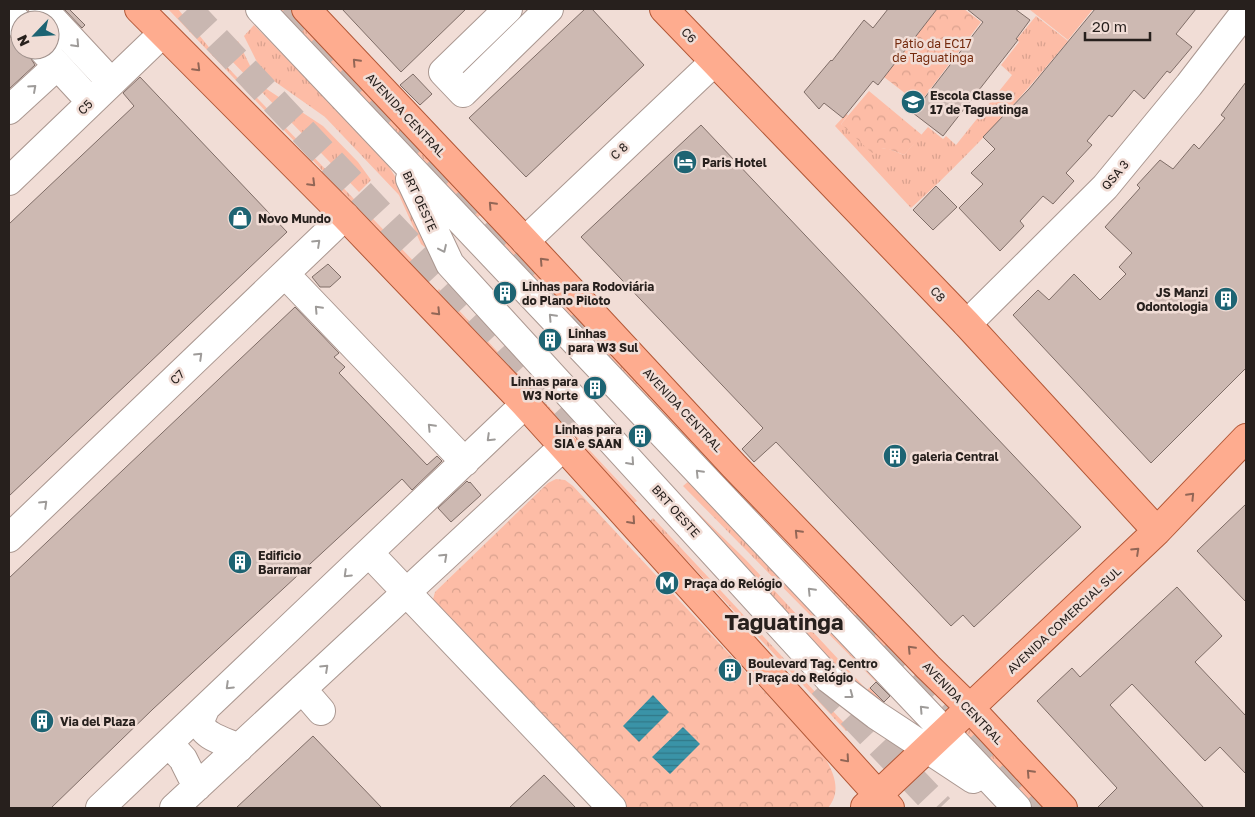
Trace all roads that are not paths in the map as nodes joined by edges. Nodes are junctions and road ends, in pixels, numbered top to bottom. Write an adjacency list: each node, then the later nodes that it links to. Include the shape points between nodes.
1 (43, 9): 13 (street, one-way to 13)
2 (139, 9): 9 (main road)
3 (260, 9): 16 (street, BRT OESTE)
4 (306, 9): 19 (main road, AVENIDA CENTRAL, one-way to 4)
5 (508, 9): 6 (street, via 443,72 463,93)
6 (549, 9)
7 (664, 9): 12 (main road, C6)
8 (1246, 11): 21 (street, QSA 3, via 1105,187)
9 (162, 34): 13 (street, C5); 18 (main road, one-way to 18)
10 (48, 60): 15 (street, one-way to 10)
11 (52, 60): 14 (street)
12 (714, 62): 19 (street, C 8); 21 (main road, C8)
13 (111, 82): 14 (street, C5)
14 (91, 102): 17 (street, C5)
15 (9, 110)
16 (400, 157): 33 (street, BRT OESTE, one-way to 16); 33 (street, BRT OESTE, one-way to 33, via 450,264 830,679 876,715)
17 (9, 181)
18 (345, 216): 20 (street, C7, one-way to 18); 22 (main road, one-way to 22)
19 (525, 241): 33 (main road, AVENIDA CENTRAL, one-way to 19, via 921,660 734,466)
20 (285, 274): 25 (street, one-way to 20); 27 (street, C7, one-way to 20)
21 (967, 324): 26 (main road, C8)
22 (525, 404): 24 (main road); 25 (street, one-way to 25)
23 (1246, 438): 26 (main road, AVENIDA COMERCIAL SUL, one-way to 23)
24 (564, 446): 29 (street, one-way to 24); 37 (main road, one-way to 37)
25 (464, 462): 28 (street)
26 (1157, 531): 33 (main road, AVENIDA COMERCIAL SUL, one-way to 26)
27 (9, 538)
28 (369, 553): 29 (street); 31 (street, one-way to 31)
29 (406, 592): 30 (street, one-way to 29); 40 (street)
30 (302, 690): 32 (street); 35 (street)
31 (205, 709): 34 (street); 35 (street, via 201,722 204,731)
32 (321, 711)
33 (951, 727): 37 (main road, AVENIDA COMERCIAL SUL); 41 (street, BRT OESTE); 42 (main road, AVENIDA CENTRAL, one-way to 33)
34 (165, 747): 36 (street, via 173,748 183,759); 38 (street)
35 (240, 748): 36 (street)
36 (197, 787): 39 (street)
37 (882, 798)
38 (100, 808)
39 (174, 808)
40 (612, 808)
41 (1016, 808)
42 (1063, 808)

